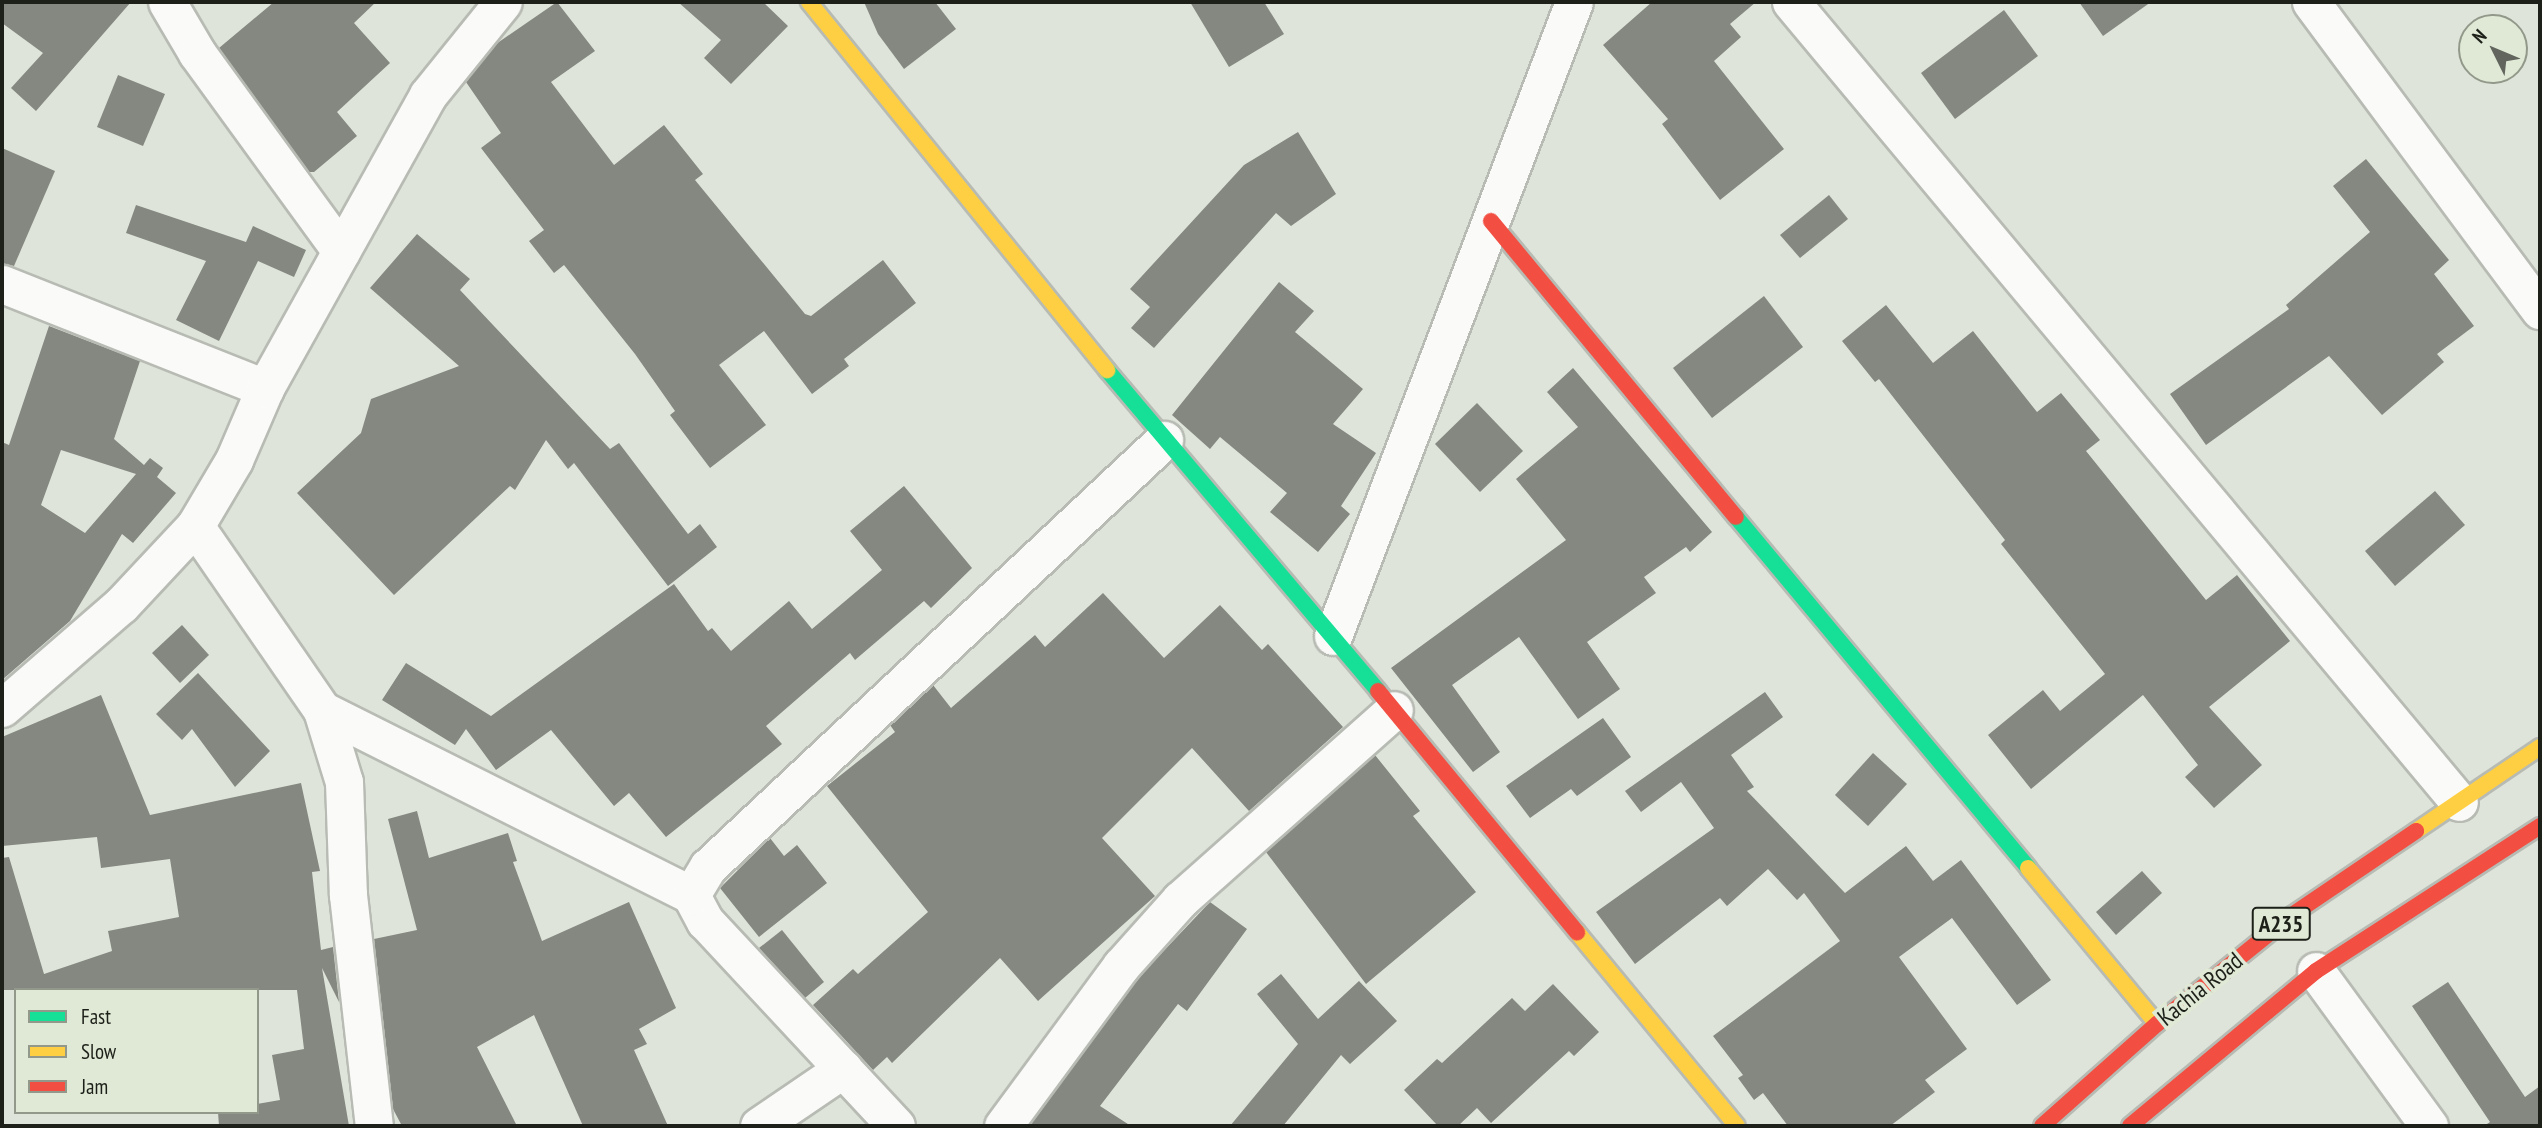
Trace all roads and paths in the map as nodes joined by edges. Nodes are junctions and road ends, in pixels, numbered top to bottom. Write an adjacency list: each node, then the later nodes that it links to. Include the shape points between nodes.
1 (167, 2): 8 (street, via 197,52)
2 (503, 2): 8 (street, via 428,95)
3 (809, 2): 12 (main road)
4 (1574, 2): 7 (street)
5 (1791, 2): 19 (street)
6 (2311, 2): 10 (street)
7 (1491, 221): 14 (street); 23 (main road)
8 (341, 251): 11 (street)
9 (2, 284): 11 (street)
10 (2540, 310)
11 (265, 388): 13 (street, via 234,460)
12 (1164, 440): 14 (main road); 21 (street, via 708,867)
13 (195, 526): 15 (street, via 121,605); 16 (street)
14 (1333, 636): 17 (main road)
15 (2, 708)
16 (321, 710): 21 (street); 25 (street, via 344,782 348,895)
17 (1394, 710): 28 (street, via 1180,900 1121,966); 29 (main road)
18 (2539, 746): 19 (main road, Kachia Road / A235)
19 (2459, 802): 23 (main road, Kachia Road / A235, via 2292,915)
20 (2540, 826): 22 (main road, A235)
21 (691, 895): 24 (street, via 705,921)
22 (2316, 971): 31 (main road, A235); 32 (street)
23 (2157, 1024): 30 (main road, Kachia Road / A235)
24 (842, 1069): 26 (street); 27 (street)
25 (374, 1126)
26 (759, 1126)
27 (896, 1126)
28 (1003, 1126)
29 (1737, 1126)
30 (2042, 1126)
31 (2130, 1126)
32 (2429, 1126)

